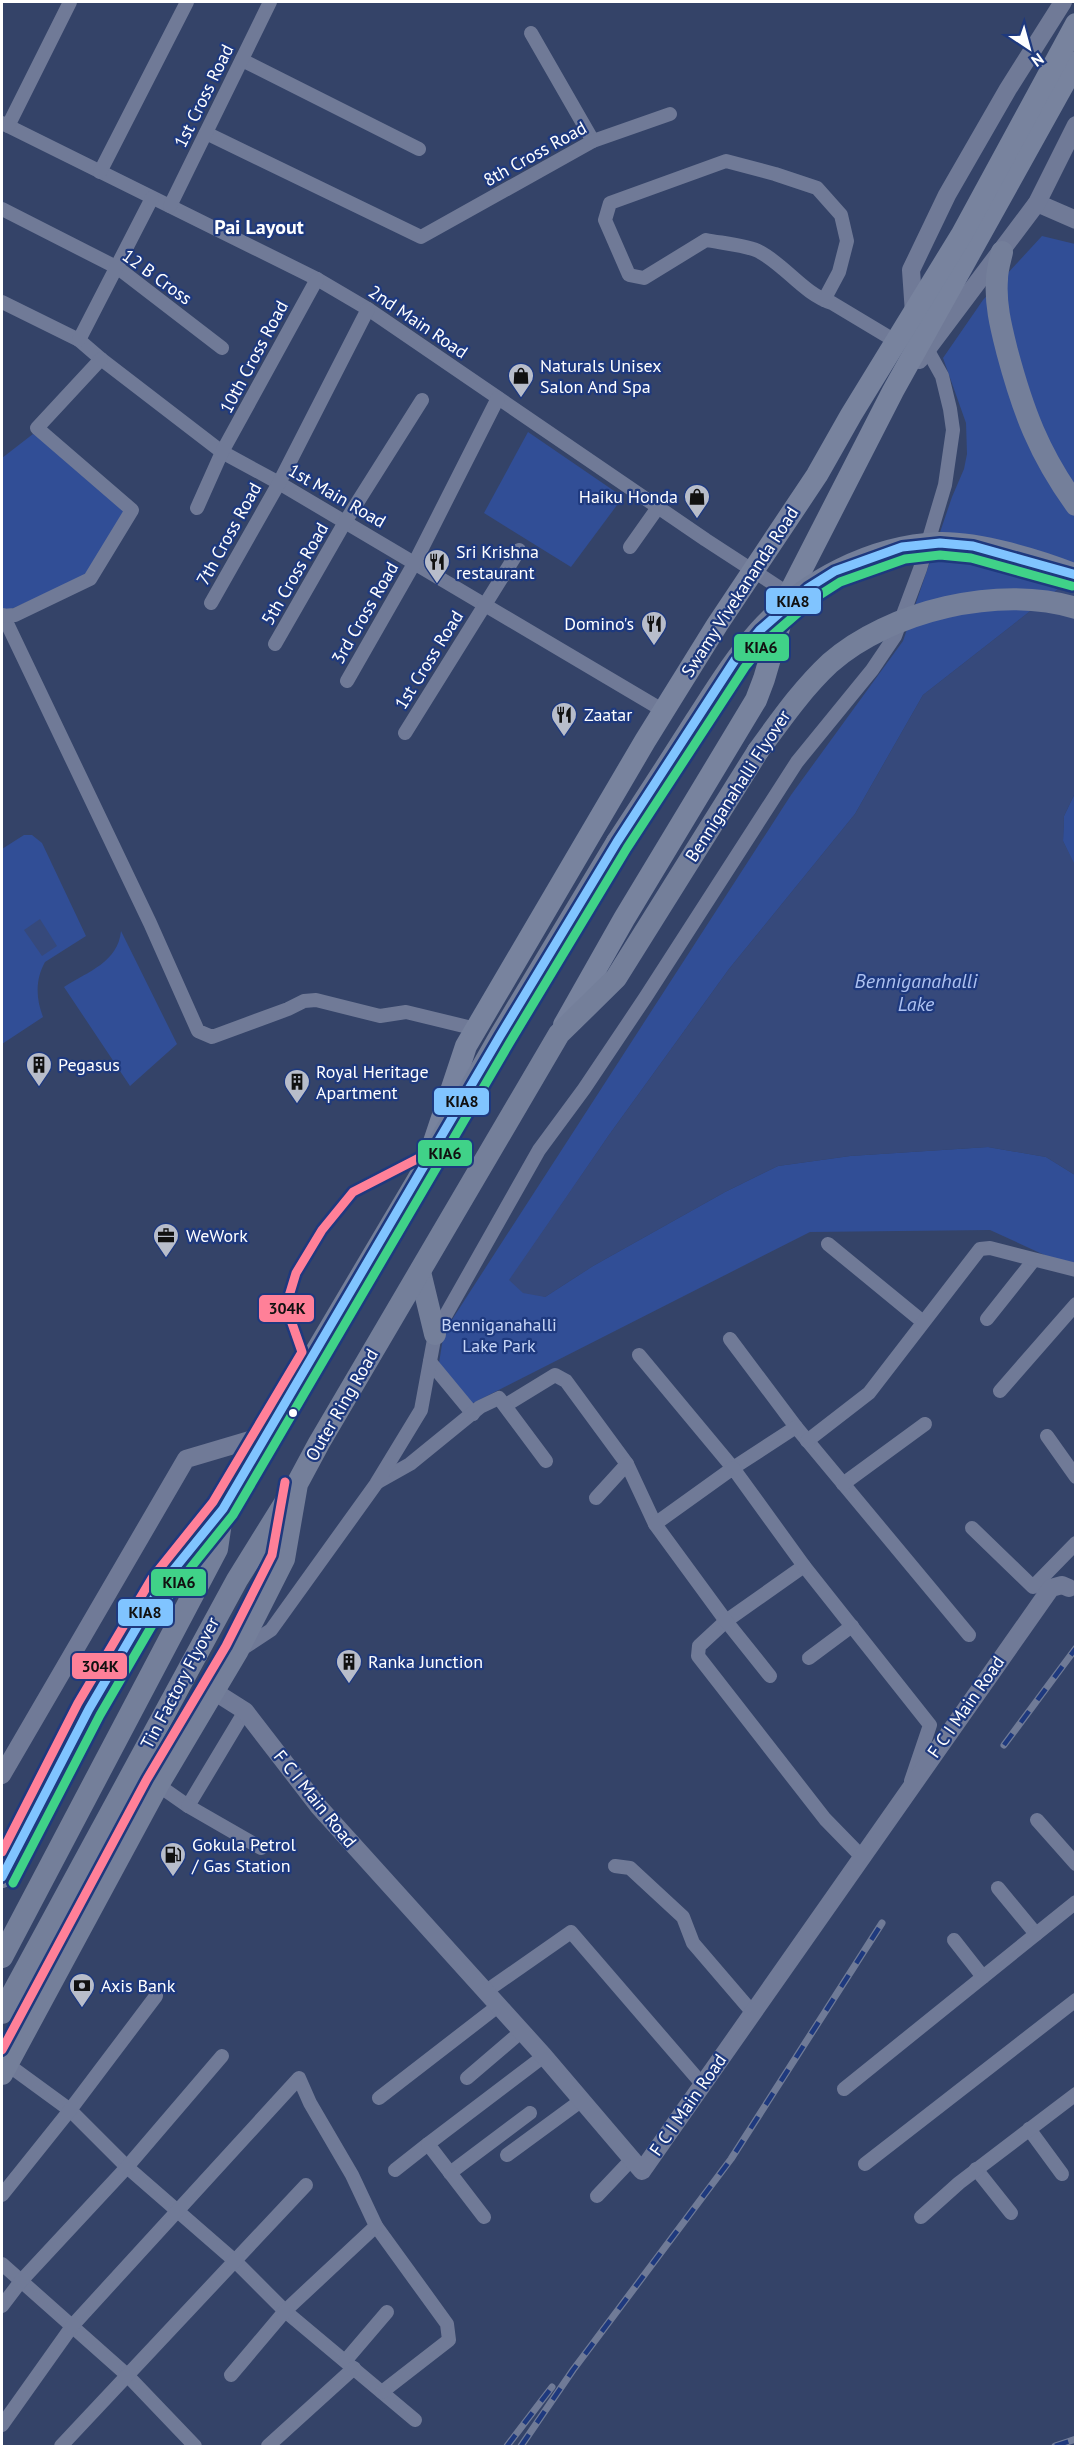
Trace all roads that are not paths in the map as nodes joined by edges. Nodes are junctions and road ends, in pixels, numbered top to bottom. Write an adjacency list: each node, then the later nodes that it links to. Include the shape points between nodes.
1 (70, 2): 10 (street)
2 (187, 2): 15 (street)
3 (270, 2): 7 (street, 1st Cross Road)
4 (1063, 2): 27 (street, via 947,195 911,270)
5 (1076, 24): 27 (main road, Swamy Vivekananda Road)
6 (531, 33): 13 (street)
7 (242, 60): 12 (street, 1st Cross Road); 14 (street)
8 (1076, 62): 33 (main road, Swamy Vivekananda Road)
9 (670, 114): 13 (street, 8th Cross Road)
10 (5, 125): 15 (street, 2nd Main Road)
11 (1076, 125): 17 (street)
12 (206, 133): 13 (street, 8th Cross Road, via 421,237); 18 (street, 1st Cross Road)
13 (593, 141)
14 (419, 149)
15 (100, 172): 16 (street, 2nd Main Road)
16 (152, 198): 18 (street, 2nd Main Road); 22 (street)
17 (1037, 203): 20 (street); 21 (street)
18 (170, 206): 23 (street, 2nd Main Road)
19 (2, 209): 22 (street, 12 B Cross)
20 (1076, 220)
21 (1002, 252): 31 (street); 38 (highway, via 997,279 998,313 1028,422 1059,482)
22 (118, 268): 28 (street); 30 (street, 12 B Cross)
23 (317, 279): 26 (street, 2nd Main Road); 36 (street, 10th Cross Road)
24 (824, 300): 24 (street, via 759,251 705,240 645,278 628,275 605,220 610,202 726,162 817,188 842,215 848,241 839,272); 29 (street)
25 (2, 302): 28 (street, 1st Main Road)
26 (368, 309): 34 (street, 2nd Main Road); 37 (street)
27 (915, 313): 29 (main road, Swamy Vivekananda Road)
28 (79, 340): 32 (street, 1st Main Road)
29 (897, 342): 45 (main road, Swamy Vivekananda Road)
30 (222, 348)
31 (927, 349): 33 (street); 66 (street, via 942,376 953,430 945,485 895,636 873,670 797,762 652,988 539,1150)
32 (101, 359): 36 (street, 1st Main Road); 51 (street, via 37,428 132,510 90,579 15,615)
33 (893, 391): 47 (main road, Swamy Vivekananda Road)
34 (498, 398): 39 (street, 2nd Main Road); 44 (street, 3rd Cross Road)
35 (422, 400): 41 (street, 5th Cross Road)
36 (222, 452): 37 (street, 1st Main Road); 40 (street, 10th Cross Road)
37 (279, 483): 41 (street, 1st Main Road); 48 (street, 7th Cross Road)
38 (1076, 504)
39 (659, 506): 42 (street); 45 (street, 2nd Main Road)
40 (196, 508)
41 (345, 522): 44 (street, 1st Main Road); 52 (street, 5th Cross Road)
42 (630, 547)
43 (519, 550): 49 (street, 1st Cross Road)
44 (415, 562): 49 (street, 1st Main Road); 53 (street, 3rd Cross Road)
45 (754, 572): 47 (street, 2nd Main Road); 54 (main road, Swamy Vivekananda Road)
46 (1076, 575): 58 (highway, bridge, via 973,546 940,543 902,547 835,571 808,588 760,630 735,660 617,842)
47 (789, 594): 57 (main road, Swamy Vivekananda Road, via 756,700)
48 (212, 603)
49 (484, 606): 54 (street, 1st Main Road); 55 (street, 1st Cross Road)
50 (1076, 608): 57 (highway, Benniganahalli Flyover, bridge, via 1026,600 940,608 863,639 831,663 796,699 758,751 616,978)
51 (2, 615): 56 (street, via 198,1031 212,1037 315,1000 380,1016 406,1012)
52 (275, 644)
53 (347, 681)
54 (664, 711): 56 (main road, Swamy Vivekananda Road)
55 (405, 733)
56 (476, 1029): 58 (main road, Swamy Vivekananda Road, via 466,1046)
57 (559, 1034): 62 (highway, Outer Ring Road)
58 (424, 1169): 75 (highway)
59 (828, 1244): 65 (street)
60 (1033, 1261): 61 (street); 64 (street); 65 (street, via 990,1248 980,1250)
61 (1076, 1270)
62 (420, 1272): 66 (highway); 82 (highway, Outer Ring Road)
63 (1076, 1304): 70 (street)
64 (987, 1319)
65 (923, 1322): 77 (street, via 869,1393)
66 (435, 1334): 69 (street)
67 (730, 1339): 74 (street)
68 (639, 1355): 80 (street)
69 (430, 1362): 72 (street); 83 (street, via 421,1410)
70 (1000, 1391)
71 (506, 1406): 72 (street, via 498,1398); 78 (street); 79 (street, via 555,1375 566,1381)
72 (473, 1414): 83 (street, via 410,1464)
73 (925, 1424): 84 (street)
74 (796, 1427): 77 (street); 80 (street)
75 (267, 1435): 86 (highway); 101 (street, via 186,1460)
76 (1047, 1436): 81 (street)
77 (807, 1441): 84 (street)
78 (546, 1461)
79 (627, 1464): 85 (street); 87 (street)
80 (733, 1468): 87 (street); 91 (street)
81 (1076, 1477)
82 (297, 1484): 96 (highway, Outer Ring Road, via 284,1559); 121 (highway, Tin Factory Flyover, via 237,1580)
83 (376, 1484): 96 (street, via 271,1630)
84 (843, 1484): 95 (street)
85 (596, 1498)
86 (223, 1509): 110 (highway, via 162,1584 89,1709); 115 (highway, Tin Factory Flyover, via 217,1549)
87 (655, 1524): 93 (street)
88 (972, 1528): 90 (street, via 1033,1587)
89 (1076, 1544): 90 (street)
90 (1061, 1559): 92 (street)
91 (804, 1566): 93 (street); 94 (street)
92 (1066, 1586): 103 (street, F C I Main Road, via 1051,1588)
93 (726, 1621): 98 (street); 107 (street, via 699,1646 698,1656 825,1819)
94 (852, 1626): 97 (street); 103 (street, via 930,1725)
95 (969, 1635)
96 (237, 1652): 99 (highway, Outer Ring Road)
97 (809, 1658)
98 (770, 1676)
99 (215, 1692): 100 (street, F C I Main Road); 102 (highway, Outer Ring Road)
100 (245, 1711): 104 (street); 117 (street, F C I Main Road, via 319,1807)
101 (2, 1775)
102 (158, 1785): 104 (street); 126 (highway, Outer Ring Road)
103 (908, 1789): 107 (street, F C I Main Road)
104 (188, 1806): 106 (street)
105 (1037, 1820): 108 (street)
106 (261, 1848)
107 (863, 1858): 122 (street, F C I Main Road)
108 (1076, 1864)
109 (615, 1866): 122 (street, via 630,1868 683,1917 693,1943)
110 (3, 1871)
111 (998, 1888): 113 (street)
112 (1076, 1902): 113 (street)
113 (1036, 1934): 116 (street)
114 (954, 1940): 116 (street)
115 (2, 1957)
116 (983, 1977): 129 (street)
117 (485, 1992): 120 (street, F C I Main Road); 128 (street, via 571,1932)
118 (156, 1996): 133 (street)
119 (1076, 2000): 139 (street)
120 (498, 2006): 123 (street, F C I Main Road); 131 (street)
121 (2, 2013)
122 (753, 2013): 128 (street, F C I Main Road)
123 (522, 2031): 125 (street, F C I Main Road); 127 (street)
124 (222, 2056): 140 (street)
125 (544, 2056): 132 (street, F C I Main Road); 136 (street)
126 (4, 2069): 133 (street)
127 (467, 2078)
128 (702, 2084): 138 (street, F C I Main Road, via 642,2171)
129 (844, 2090)
130 (1076, 2094): 135 (street)
131 (379, 2098)
132 (582, 2100): 137 (street); 138 (street, F C I Main Road)
133 (70, 2109): 140 (street); 146 (street)
134 (530, 2113): 143 (street)
135 (1029, 2128): 141 (street); 144 (street)
136 (428, 2144): 142 (street); 143 (street)
137 (507, 2155)
138 (632, 2158): 147 (street)
139 (866, 2164)
140 (127, 2167): 148 (street); 155 (street)
141 (976, 2169): 149 (street); 151 (street)
142 (395, 2170)
143 (450, 2173): 150 (street)
144 (1062, 2174)
145 (306, 2185): 153 (street)
146 (2, 2195)
147 (597, 2196)
148 (179, 2212): 152 (street, via 299,2078); 153 (street); 159 (street)
149 (1011, 2213)
150 (484, 2217)
151 (921, 2217)
152 (376, 2226): 157 (street); 163 (street, via 447,2324 449,2340)
153 (235, 2261): 157 (street); 161 (street)
154 (2, 2264): 155 (street)
155 (21, 2281): 156 (street); 159 (street)
156 (2, 2306)
157 (285, 2311): 160 (street); 162 (street)
158 (387, 2312): 160 (street)
159 (73, 2325): 161 (street); 165 (street)
160 (350, 2364): 163 (street); 168 (street)
161 (127, 2375): 166 (street); 167 (street)
162 (231, 2375)
163 (382, 2392): 164 (street)
164 (415, 2420)
165 (2, 2425)
166 (61, 2446)
167 (195, 2446)
168 (268, 2446)

